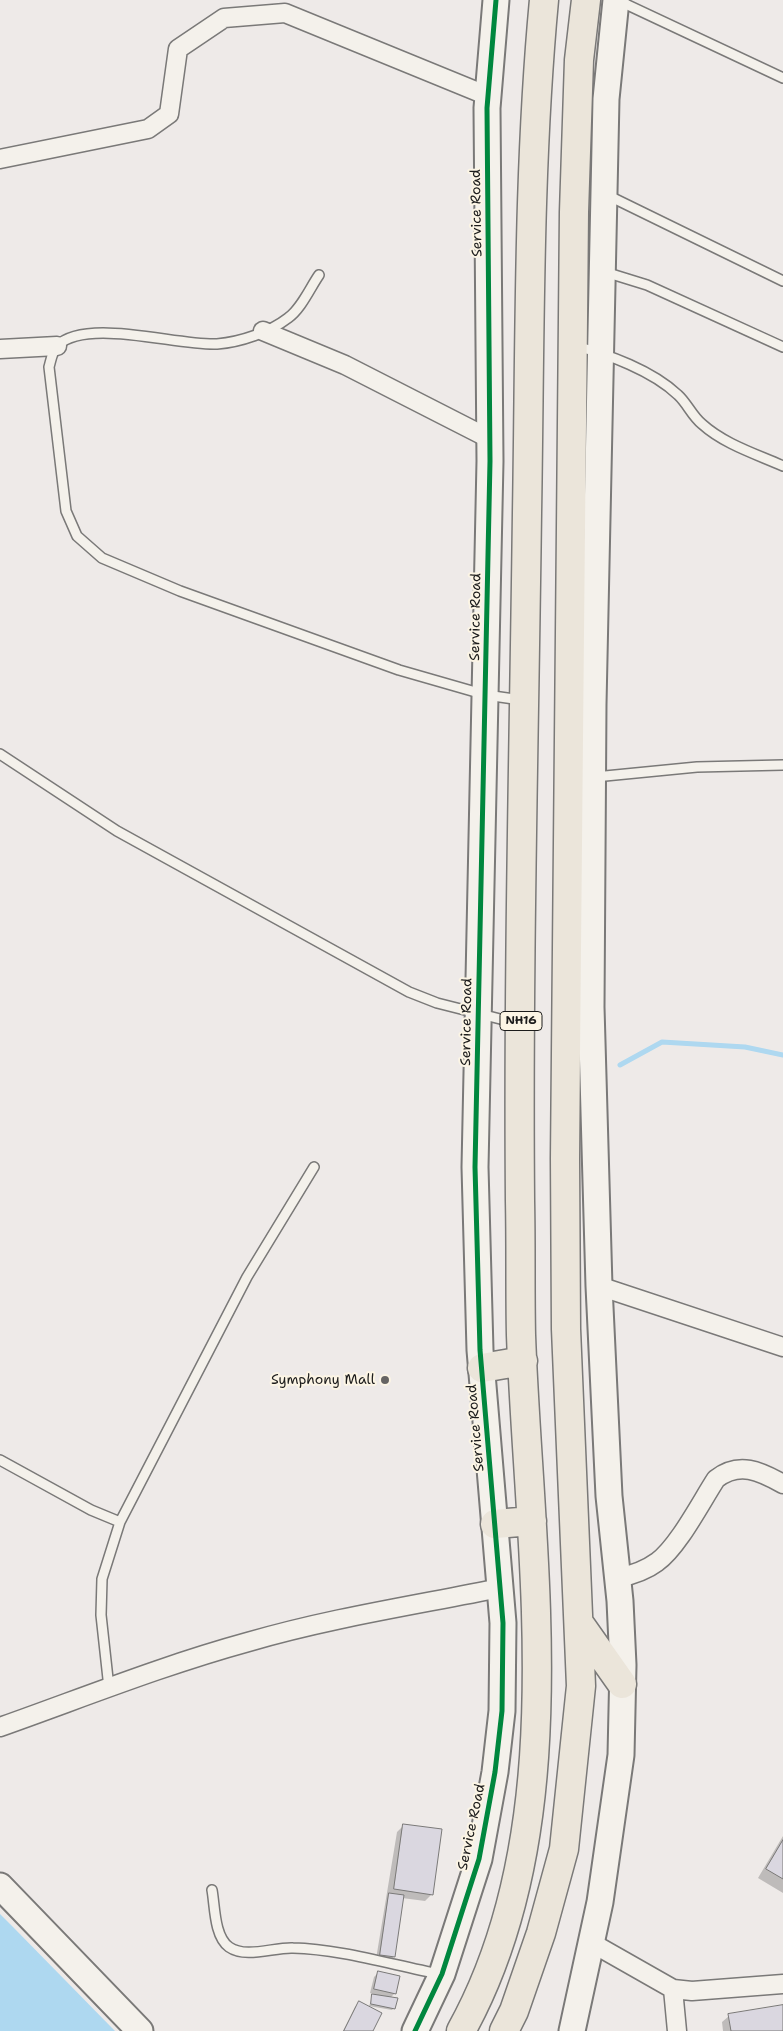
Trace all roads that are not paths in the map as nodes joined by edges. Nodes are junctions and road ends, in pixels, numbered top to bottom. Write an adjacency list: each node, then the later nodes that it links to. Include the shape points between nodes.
1 (496, 0): 6 (street, Service Road)
2 (544, 0): 21 (highway, NH16, via 538,57 532,219)
3 (586, 0): 14 (highway, via 579,60)
4 (616, 0): 5 (lane); 8 (street, via 606,99)
5 (783, 78)
6 (488, 96): 7 (street, via 285,13 224,18 178,49 169,114 148,129); 18 (street, Service Road)
7 (0, 159)
8 (605, 194): 9 (street); 11 (lane)
9 (602, 272): 15 (lane, via 647,285); 17 (street)
10 (319, 275): 12 (lane, via 291,317)
11 (783, 281)
12 (263, 331): 13 (lane, via 231,342 212,344 101,332 83,334); 18 (street, via 345,365)
13 (57, 346): 16 (street); 20 (lane, via 49,367 66,511 77,536 102,558 180,591 399,670)
14 (573, 346): 17 (lane); 22 (highway)
15 (783, 347)
16 (0, 349)
17 (600, 352): 19 (lane, via 665,384 701,424 730,443); 22 (street)
18 (490, 439): 20 (street, Service Road)
19 (783, 466)
20 (486, 695): 21 (lane); 26 (street, Service Road)
21 (524, 700): 27 (highway, NH16)
22 (581, 703): 25 (street); 40 (highway, via 565,1158 566,1319)
23 (0, 754): 26 (lane, via 117,831 409,992)
24 (783, 766): 25 (lane, via 697,767)
25 (592, 778): 29 (street, via 592,1017)
26 (479, 1013): 27 (lane); 32 (street, Service Road, via 475,1167)
27 (521, 1024): 31 (highway, NH16)
28 (314, 1167): 36 (lane, via 247,1277)
29 (599, 1286): 30 (street); 38 (street, via 609,1496)
30 (783, 1346)
31 (523, 1361): 32 (highway); 35 (highway, NH16)
32 (482, 1368): 37 (street, Service Road)
33 (0, 1460): 36 (lane, via 91,1510)
34 (783, 1484): 38 (street, via 746,1468 724,1473 659,1561)
35 (532, 1521): 37 (highway); 52 (highway, NH16, via 538,1690 521,1864 479,1999)
36 (120, 1522): 42 (lane, via 102,1579 101,1615)
37 (495, 1524): 39 (street, Service Road)
38 (618, 1578): 41 (street)
39 (500, 1588): 42 (street, via 333,1620 247,1642); 47 (street, Service Road, via 502,1711 495,1772 479,1859)
40 (579, 1624): 41 (highway); 53 (highway, via 581,1686 564,1849 541,1933)
41 (622, 1684): 46 (street, via 621,1755)
42 (108, 1688): 43 (street)
43 (0, 1728)
44 (0, 1886): 50 (street)
45 (212, 1890): 47 (lane, via 223,1940 239,1951 314,1950)
46 (592, 1943): 49 (street); 54 (street)
47 (442, 1974): 51 (street, Service Road)
48 (783, 1984): 49 (street, via 692,1991)
49 (673, 1989): 55 (street)
50 (140, 2031)
51 (415, 2031)
52 (461, 2031)
53 (504, 2031)
54 (572, 2031)
55 (677, 2031)

